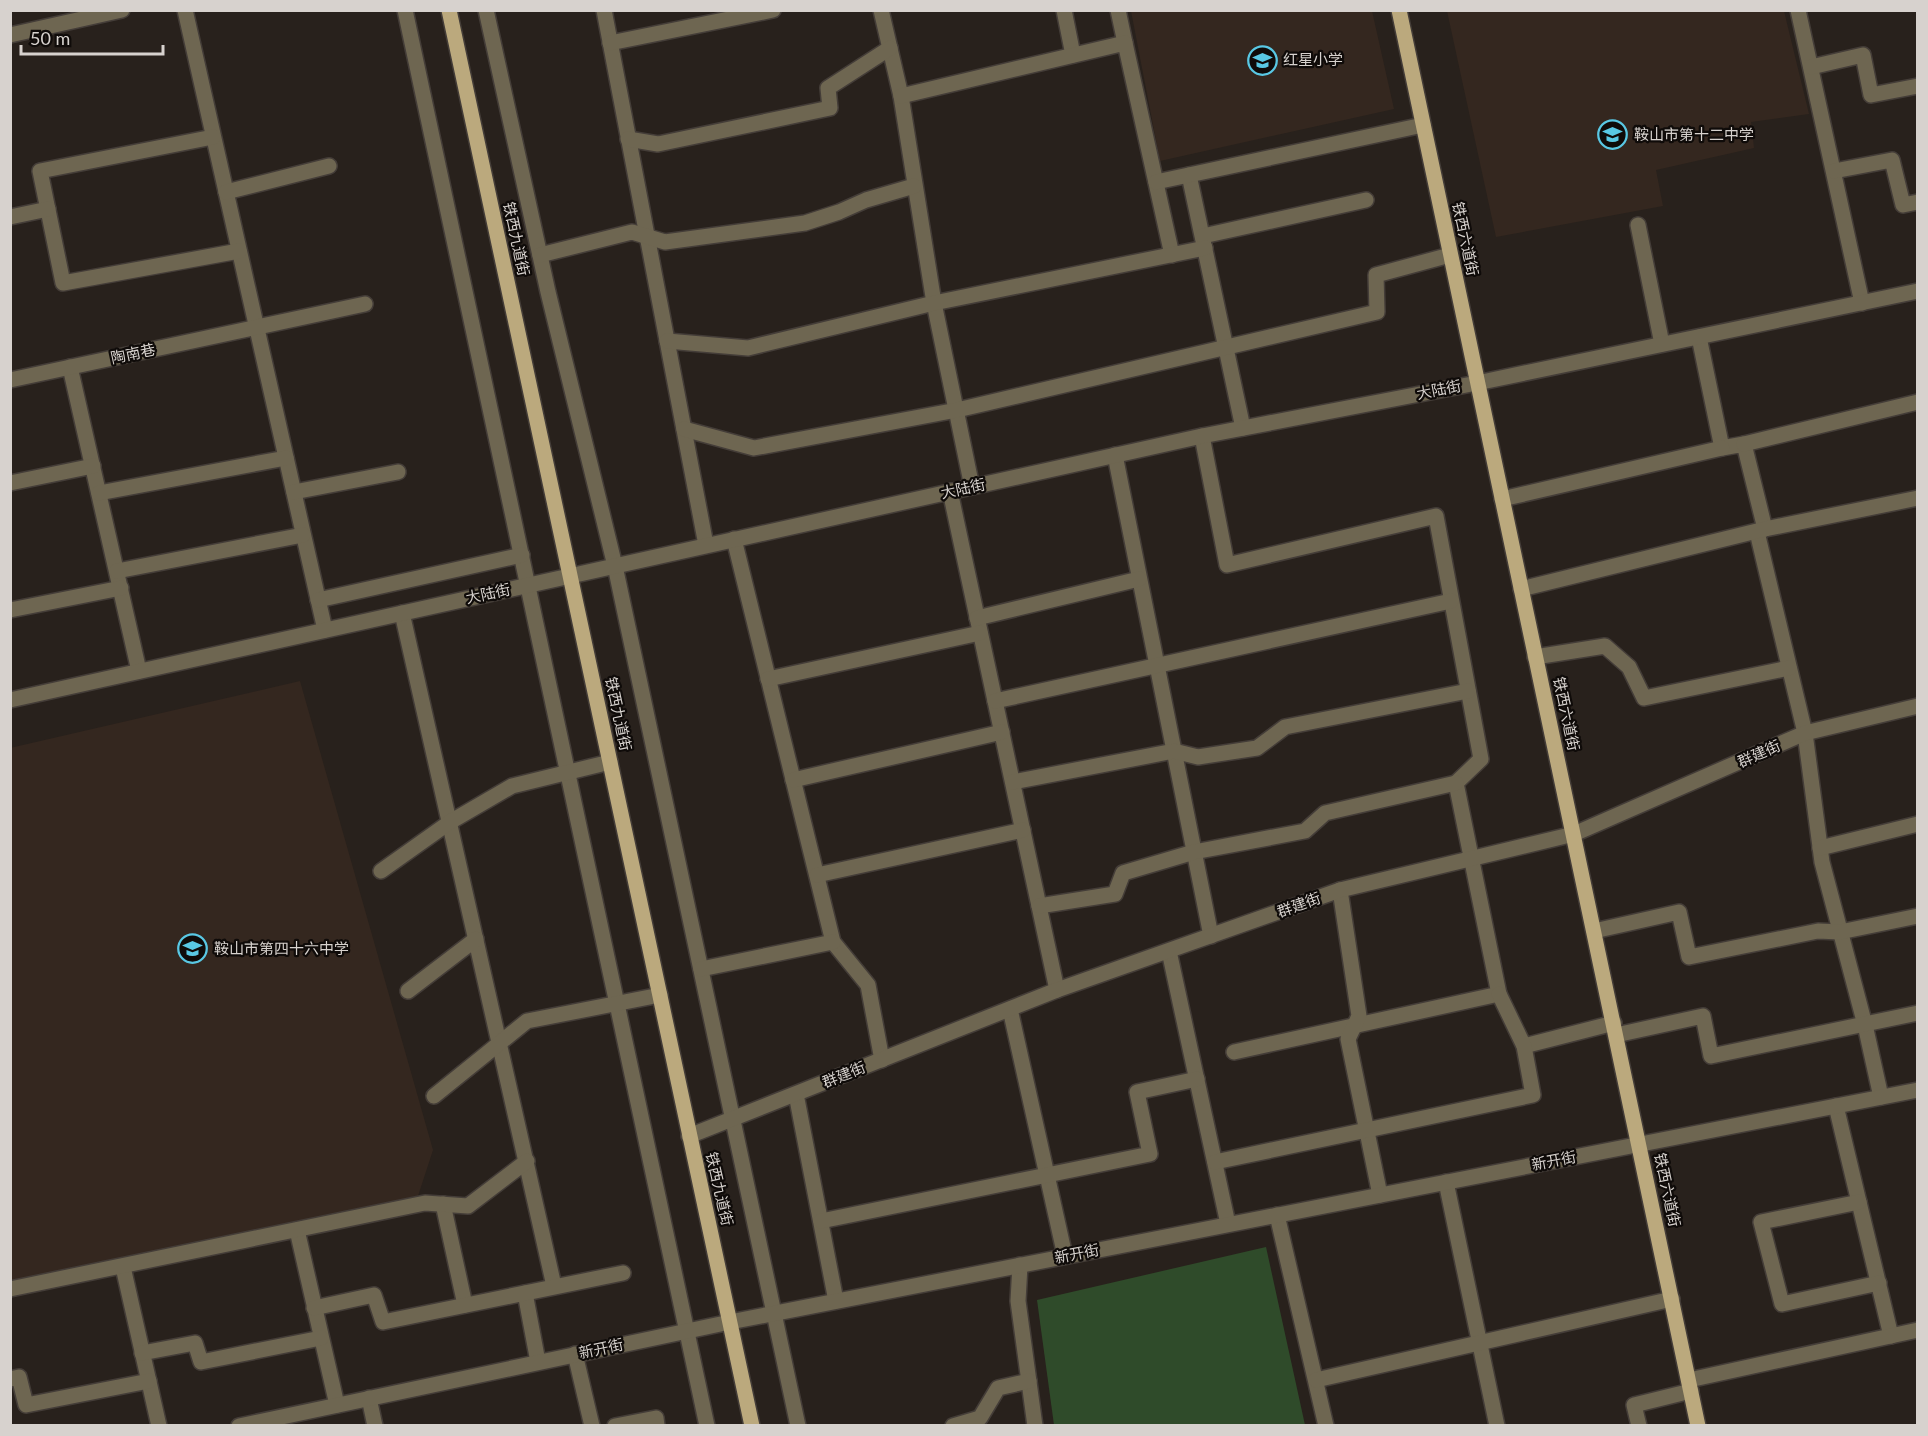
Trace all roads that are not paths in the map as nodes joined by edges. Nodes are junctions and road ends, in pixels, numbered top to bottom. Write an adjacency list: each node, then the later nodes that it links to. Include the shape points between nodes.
1 (122, 10): 13 (street)
2 (184, 10): 23 (street)
3 (405, 10): 76 (street)
4 (448, 10): 79 (main road, 铁西九道街)
5 (486, 10): 39 (street)
6 (603, 10): 15 (street)
7 (773, 10): 15 (street)
8 (881, 10): 17 (street)
9 (1064, 10): 18 (street)
10 (1118, 10): 16 (street)
11 (1398, 10): 22 (main road, 铁西六道街)
12 (1798, 10): 19 (street)
13 (64, 17): 14 (street)
14 (10, 35)
15 (610, 43): 24 (street)
16 (1125, 43): 18 (street); 28 (street)
17 (890, 48): 21 (street); 24 (street, via 828,88 830,108 658,144)
18 (1073, 55): 21 (street)
19 (1810, 67): 20 (street, via 1863,55 1872,95); 26 (street)
20 (1917, 86)
21 (902, 96): 29 (street)
22 (1423, 125): 27 (street); 41 (main road, 铁西六道街)
23 (213, 137): 30 (street); 33 (street, via 40,171)
24 (628, 139): 36 (street)
25 (329, 166): 30 (street)
26 (1834, 171): 32 (street, via 1892,160 1903,204); 45 (street)
27 (1190, 175): 28 (street); 37 (street)
28 (1156, 182): 40 (street)
29 (914, 186): 36 (street, via 805,223 665,242); 44 (street)
30 (226, 192): 38 (street)
31 (1366, 200): 37 (street)
32 (1917, 202)
33 (48, 209): 34 (street); 38 (street, via 63,284)
34 (10, 217)
35 (1638, 225): 49 (street)
36 (646, 237): 39 (street, via 632,232); 48 (street)
37 (1204, 242): 40 (street); 50 (street)
38 (239, 251): 46 (street)
39 (540, 255): 77 (street)
40 (1172, 255): 44 (street)
41 (1450, 255): 50 (street, via 1376,275 1377,312); 53 (main road, 铁西六道街)
42 (1917, 291): 45 (street, 大陆街)
43 (365, 303): 46 (street, 陶南巷)
44 (934, 303): 48 (street, via 748,348); 55 (street)
45 (1862, 303): 47 (street, 大陆街)
46 (256, 328): 51 (street, 陶南巷); 62 (street)
47 (1699, 337): 49 (street, 大陆街); 60 (street)
48 (667, 341): 57 (street)
49 (1662, 344): 53 (street, 大陆街)
50 (1225, 346): 55 (street); 56 (street)
51 (70, 368): 52 (street, 陶南巷); 63 (street)
52 (11, 380)
53 (1477, 383): 56 (street, 大陆街); 71 (main road, 铁西六道街)
54 (1917, 402): 59 (street)
55 (957, 410): 57 (street, via 754,448); 66 (street)
56 (1243, 428): 58 (street, 大陆街)
57 (684, 429): 75 (street)
58 (1202, 436): 61 (street, 大陆街); 85 (street, via 1227,565 1436,516)
59 (1744, 444): 60 (street); 72 (street)
60 (1722, 448): 71 (street)
61 (1115, 455): 66 (street, 大陆街); 80 (street)
62 (286, 458): 68 (street); 69 (street)
63 (93, 466): 65 (street); 69 (street)
64 (398, 472): 68 (street)
65 (10, 483)
66 (972, 486): 67 (street, 大陆街)
67 (950, 491): 74 (street, 大陆街); 88 (street)
68 (294, 492): 73 (street)
69 (99, 494): 78 (street)
70 (1917, 498): 72 (street)
71 (1502, 499): 83 (main road, 铁西六道街)
72 (1761, 530): 83 (street); 92 (street)
73 (303, 535): 78 (street); 84 (street)
74 (734, 539): 75 (street, 大陆街); 94 (street)
75 (706, 545): 77 (street, 大陆街)
76 (522, 555): 81 (street); 84 (street)
77 (615, 566): 79 (street, 大陆街); 125 (street)
78 (117, 571): 82 (street)
79 (570, 576): 81 (street, 大陆街); 102 (main road, 铁西九道街)
80 (1140, 579): 88 (street); 91 (street)
81 (528, 585): 87 (street, 大陆街); 103 (street)
82 (121, 588): 86 (street); 93 (street)
83 (1521, 589): 90 (main road, 铁西六道街)
84 (318, 600): 89 (street)
85 (1451, 601): 91 (street); 95 (street)
86 (10, 610)
87 (402, 613): 89 (street, 大陆街); 107 (street)
88 (979, 625): 94 (street); 97 (street)
89 (325, 630): 93 (street, 大陆街)
90 (1535, 657): 92 (street, via 1605,646 1629,667 1644,698); 110 (main road, 铁西六道街)
91 (1156, 664): 97 (street); 101 (street)
92 (1789, 668): 100 (street)
93 (140, 671): 96 (street, 大陆街)
94 (768, 679): 104 (street)
95 (1468, 691): 101 (street, via 1285,727 1257,748 1198,756); 106 (street, via 1481,759)
96 (10, 700)
97 (995, 701): 99 (street)
98 (1917, 706): 100 (street, 群建街)
99 (1002, 732): 104 (street); 105 (street)
100 (1805, 734): 110 (street, 群建街); 111 (street)
101 (1174, 751): 105 (street); 112 (street)
102 (610, 762): 103 (street); 129 (main road, 铁西九道街)
103 (567, 772): 107 (street, via 512,786); 130 (street)
104 (793, 780): 115 (street)
105 (1012, 782): 109 (street)
106 (1456, 783): 112 (street, via 1325,813 1305,831); 113 (street)
107 (450, 822): 114 (street); 122 (street)
108 (1917, 824): 111 (street)
109 (1023, 830): 115 (street); 117 (street)
110 (1574, 834): 113 (street, 群建街); 119 (main road, 铁西六道街)
111 (1820, 848): 120 (street)
112 (1194, 852): 117 (street, via 1123,873 1115,894); 121 (street)
113 (1470, 859): 116 (street, 群建街); 128 (street)
114 (381, 871)
115 (817, 875): 123 (street)
116 (1341, 890): 121 (street, 群建街); 133 (street, via 1359,1016)
117 (1039, 906): 126 (street)
118 (1917, 916): 120 (street)
119 (1594, 931): 120 (street, via 1679,912 1689,957 1818,932); 135 (main road, 铁西六道街)
120 (1840, 932): 134 (street)
121 (1211, 936): 124 (street, 群建街)
122 (477, 939): 127 (street); 136 (street)
123 (833, 942): 125 (street); 139 (street, via 868,985)
124 (1169, 951): 126 (street, 群建街); 140 (street)
125 (701, 969): 146 (street)
126 (1057, 990): 131 (street, 群建街)
127 (408, 991)
128 (1500, 994): 133 (street); 137 (street)
129 (660, 995): 130 (street); 148 (main road, 铁西九道街)
130 (616, 1003): 136 (street, via 527,1021); 175 (street)
131 (1010, 1009): 139 (street, 群建街); 152 (street)
132 (1917, 1013): 134 (street)
133 (1354, 1025): 138 (street); 147 (street, via 1348,1039)
134 (1865, 1025): 135 (street, via 1711,1056 1703,1016); 144 (street)
135 (1615, 1029): 137 (street); 149 (main road, 铁西六道街)
136 (500, 1041): 143 (street); 150 (street)
137 (1524, 1046): 147 (street, via 1533,1095)
138 (1234, 1052)
139 (882, 1060): 142 (street, 群建街)
140 (1197, 1079): 151 (street); 152 (street, via 1137,1092 1150,1154)
141 (1917, 1092): 144 (street, 新开街)
142 (796, 1094): 146 (street, 群建街); 158 (street)
143 (434, 1096)
144 (1881, 1097): 145 (street, 新开街)
145 (1836, 1106): 149 (street, 新开街); 155 (street)
146 (733, 1119): 148 (street, 群建街); 173 (street)
147 (1366, 1129): 151 (street); 154 (street)
148 (689, 1136): 174 (main road, 铁西九道街)
149 (1639, 1144): 153 (street, 新开街); 169 (main road, 铁西六道街)
150 (527, 1161): 156 (street, via 468,1206); 166 (street)
151 (1215, 1162): 159 (street)
152 (1047, 1173): 158 (street); 161 (street)
153 (1446, 1182): 154 (street, 新开街); 179 (street)
154 (1380, 1195): 157 (street, 新开街)
155 (1859, 1202): 165 (street); 165 (street, via 1761,1222 1782,1304)
156 (444, 1204): 160 (street, via 425,1203); 171 (street)
157 (1277, 1215): 159 (street, 新开街); 184 (street)
158 (821, 1221): 170 (street)
159 (1228, 1224): 161 (street, 新开街)
160 (297, 1230): 163 (street); 172 (street)
161 (1065, 1256): 162 (street, 新开街)
162 (1020, 1265): 170 (street, 新开街); 186 (street, via 1018,1300)
163 (123, 1267): 167 (street); 180 (street)
164 (623, 1273): 166 (street)
165 (1879, 1283): 177 (street)
166 (554, 1286): 168 (street)
167 (10, 1289)
168 (525, 1293): 171 (street); 182 (street)
169 (1672, 1299): 179 (street); 187 (main road, 铁西六道街)
170 (836, 1301): 173 (street, 新开街)
171 (465, 1305): 172 (street, via 383,1322 374,1295)
172 (315, 1308): 178 (street)
173 (775, 1313): 174 (street, 新开街); 198 (street)
174 (730, 1322): 175 (street, 新开街); 197 (main road, 铁西九道街)
175 (687, 1330): 181 (street, 新开街); 196 (street)
176 (1917, 1330): 177 (street)
177 (1891, 1336): 187 (street)
178 (321, 1338): 180 (street, via 201,1362 195,1343); 189 (street)
179 (1479, 1342): 184 (street); 202 (street)
180 (142, 1353): 185 (street)
181 (575, 1354): 182 (street, 新开街); 193 (street)
182 (538, 1362): 188 (street, 新开街)
183 (10, 1379): 185 (street, via 19,1377 26,1405)
184 (1316, 1380): 201 (street)
185 (149, 1381): 190 (street)
186 (1029, 1381): 199 (street, via 998,1388 980,1418); 200 (street)
187 (1690, 1385): 203 (street, via 1634,1405); 204 (main road, 铁西六道街)
188 (369, 1398): 189 (street, 新开街); 192 (street)
189 (337, 1405): 191 (street, 新开街)
190 (159, 1425)
191 (239, 1425)
192 (375, 1425)
193 (592, 1425)
194 (615, 1425): 195 (street, via 656,1418)
195 (657, 1425)
196 (707, 1425)
197 (752, 1425)
198 (798, 1425)
199 (953, 1425)
200 (1035, 1425)
201 (1326, 1425)
202 (1497, 1425)
203 (1639, 1425)
204 (1698, 1425)

